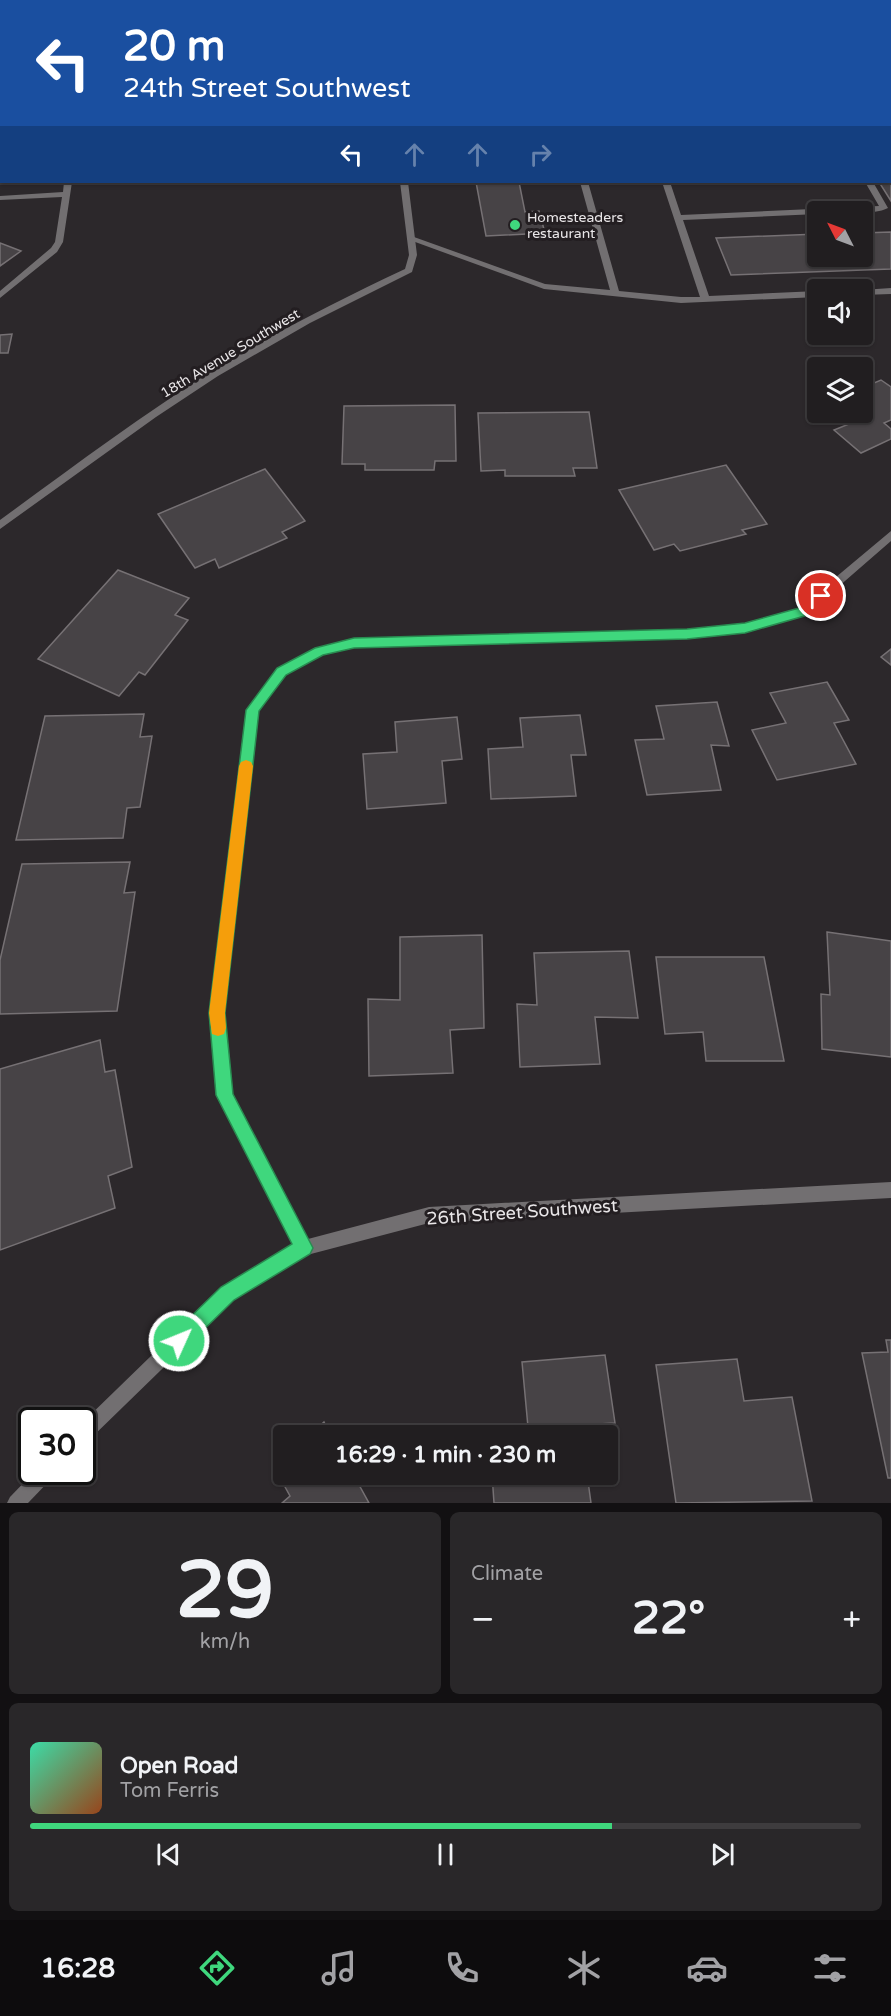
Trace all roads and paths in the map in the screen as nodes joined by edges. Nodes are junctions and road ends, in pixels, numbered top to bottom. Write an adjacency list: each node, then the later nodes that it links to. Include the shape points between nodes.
1 (68, 183): 6 (street)
2 (404, 183): 11 (street, 18th Avenue Southwest)
3 (585, 183): 14 (street)
4 (666, 183): 10 (street)
5 (869, 183): 8 (street, via 884,208)
6 (66, 194): 7 (street); 16 (street, via 59,242 54,250)
7 (0, 198)
8 (873, 209)
9 (807, 212): 10 (street)
10 (678, 218): 17 (street)
11 (411, 239): 14 (street, via 544,286); 18 (street, 18th Avenue Southwest, via 413,255 409,270 342,301 247,354)
12 (891, 291): 13 (street)
13 (873, 292)
14 (615, 293): 17 (street, via 681,300)
15 (807, 294): 17 (street)
16 (0, 295)
17 (705, 298)
18 (0, 525)
19 (891, 535): 21 (street, via 803,611 745,628 687,634 354,643 320,651 281,671 252,710 217,1013 225,1095)
20 (891, 1190): 21 (street, 26th Street Southwest, via 429,1215)
21 (304, 1248): 22 (street, 26th Street Southwest, via 228,1294)
22 (96, 1421)
23 (33, 1485): 24 (street)
24 (16, 1503)

